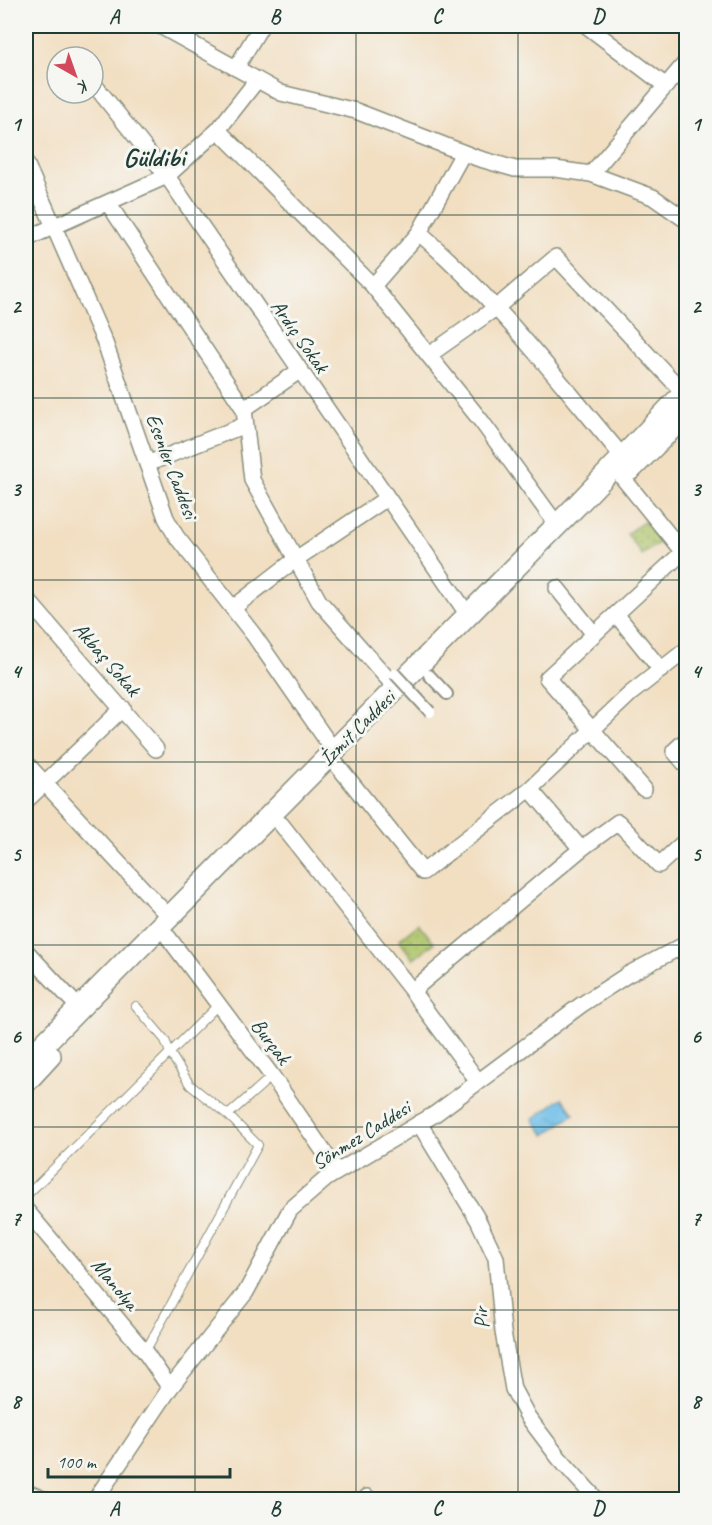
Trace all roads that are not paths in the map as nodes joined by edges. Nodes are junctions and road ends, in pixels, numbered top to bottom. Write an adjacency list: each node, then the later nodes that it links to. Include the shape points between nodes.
1 (160, 26): 5 (street)
2 (261, 26): 5 (street)
3 (587, 26): 7 (street)
4 (687, 62): 7 (street)
5 (236, 68): 6 (street)
6 (257, 80): 9 (street); 10 (street, via 281,93 356,111)
7 (666, 86): 12 (street)
8 (105, 99): 13 (street, Ardıç Sokak)
9 (218, 129): 13 (street); 19 (street)
10 (463, 153): 12 (street, via 515,169); 17 (street)
11 (26, 163): 16 (street, Esenler Caddesi)
12 (591, 174): 15 (street, via 653,197)
13 (167, 176): 14 (street); 22 (street, Ardıç Sokak)
14 (108, 203): 16 (street); 24 (street)
15 (687, 220)
16 (51, 225): 18 (street); 27 (street, Esenler Caddesi, via 105,343)
17 (419, 234): 19 (street); 20 (street)
18 (26, 239)
19 (374, 286): 21 (street)
20 (497, 307): 21 (street); 23 (street, via 556,257); 28 (street)
21 (429, 355): 30 (street)
22 (299, 371): 24 (street); 29 (street, Ardıç Sokak)
23 (685, 392): 28 (main road, İzmit Caddesi)
24 (244, 409): 26 (street)
25 (687, 414): 28 (main road, İzmit Caddesi)
26 (245, 425): 27 (street); 32 (street, via 252,480)
27 (147, 464): 35 (street, Esenler Caddesi, via 176,536)
28 (623, 467): 30 (main road, İzmit Caddesi); 31 (street); 41 (main road, İzmit Caddesi)
29 (387, 498): 32 (street); 37 (street, Ardıç Sokak)
30 (557, 525): 37 (main road, İzmit Caddesi)
31 (685, 554): 36 (street)
32 (296, 559): 35 (street); 42 (street, via 319,601)
33 (557, 588): 38 (street)
34 (26, 598): 44 (street, Akbaş Sokak)
35 (233, 608): 49 (street, Esenler Caddesi)
36 (616, 614): 38 (street); 40 (street)
37 (468, 615): 42 (main road, İzmit Caddesi)
38 (594, 634): 46 (street, via 547,678)
39 (687, 650): 40 (street)
40 (661, 670): 46 (street)
41 (429, 675): 43 (street); 49 (main road, İzmit Caddesi)
42 (396, 681): 45 (street, bridge); 49 (main road, İzmit Caddesi)
43 (447, 694)
44 (123, 708): 48 (street, Akbaş Sokak); 52 (street)
45 (430, 712)
46 (591, 731): 53 (street); 54 (street)
47 (687, 740): 51 (street, via 674,750)
48 (156, 749)
49 (336, 758): 53 (street, Esenler Caddesi, via 423,872); 56 (main road, İzmit Caddesi); 59 (main road, İzmit Caddesi)
50 (26, 763): 52 (street, Burçak)
51 (687, 765)
52 (45, 784): 55 (street); 59 (street, Burçak)
53 (530, 789): 58 (street)
54 (644, 789)
55 (26, 801)
56 (281, 824): 59 (main road, İzmit Caddesi); 62 (street)
57 (686, 842): 58 (street, via 659,865 618,822)
58 (581, 849): 62 (street)
59 (168, 927): 63 (street, Burçak); 65 (main road, İzmit Caddesi); 70 (main road, İzmit Caddesi)
60 (687, 944): 69 (street, Sönmez Caddesi, via 627,975)
61 (26, 951): 65 (street)
62 (412, 991): 69 (street)
63 (218, 1005): 66 (lane); 68 (street, Burçak)
64 (136, 1006): 66 (lane, via 165,1040)
65 (79, 1008): 67 (main road, İzmit Caddesi)
66 (170, 1053): 71 (lane, via 190,1085); 74 (lane)
67 (26, 1062)
68 (272, 1077): 71 (lane); 73 (street, Burçak)
69 (477, 1080): 72 (street, Sönmez Caddesi)
70 (26, 1082)
71 (228, 1115): 76 (lane, via 258,1145)
72 (419, 1123): 73 (street, Sönmez Caddesi); 81 (street, Pir, via 478,1220 496,1258 513,1389 528,1417 559,1458)
73 (337, 1171): 77 (street, Sönmez Caddesi, via 290,1210 246,1292)
74 (26, 1196)
75 (26, 1210): 76 (street, Manolya)
76 (145, 1352): 77 (street, Manolya)
77 (170, 1388): 80 (street, Sönmez Caddesi)
78 (26, 1492): 79 (street)
79 (46, 1500)
80 (95, 1500)
81 (597, 1500)

